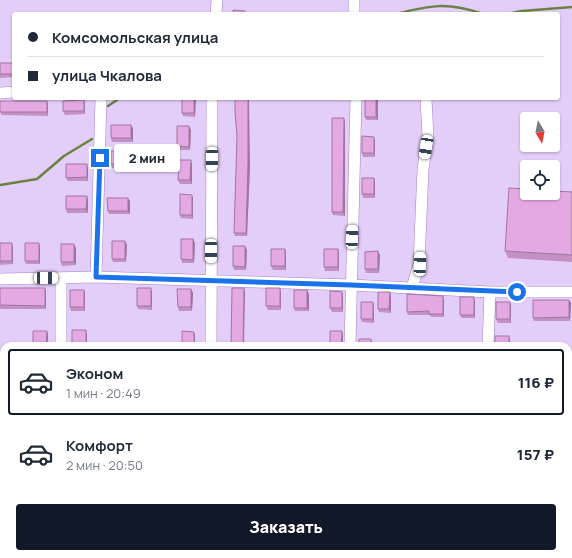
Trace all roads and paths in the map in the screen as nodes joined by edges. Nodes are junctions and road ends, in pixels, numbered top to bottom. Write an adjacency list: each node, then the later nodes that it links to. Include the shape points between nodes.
1 (217, 0): 3 (street)
2 (354, 0): 4 (street)
3 (216, 12)
4 (354, 12)
5 (12, 92): 6 (street)
6 (0, 93)
7 (102, 100): 11 (street)
8 (212, 100): 14 (street)
9 (356, 100): 15 (street)
10 (426, 100): 16 (street, via 428,136 423,169 420,264)
11 (96, 277): 13 (street); 14 (street)
12 (0, 278): 13 (street)
13 (61, 278): 19 (street)
14 (211, 281): 15 (street); 20 (street)
15 (351, 285): 16 (street); 21 (street)
16 (412, 288): 17 (street)
17 (490, 292): 18 (street); 22 (street)
18 (572, 292)
19 (60, 342)
20 (211, 342)
21 (350, 342)
22 (488, 342)

